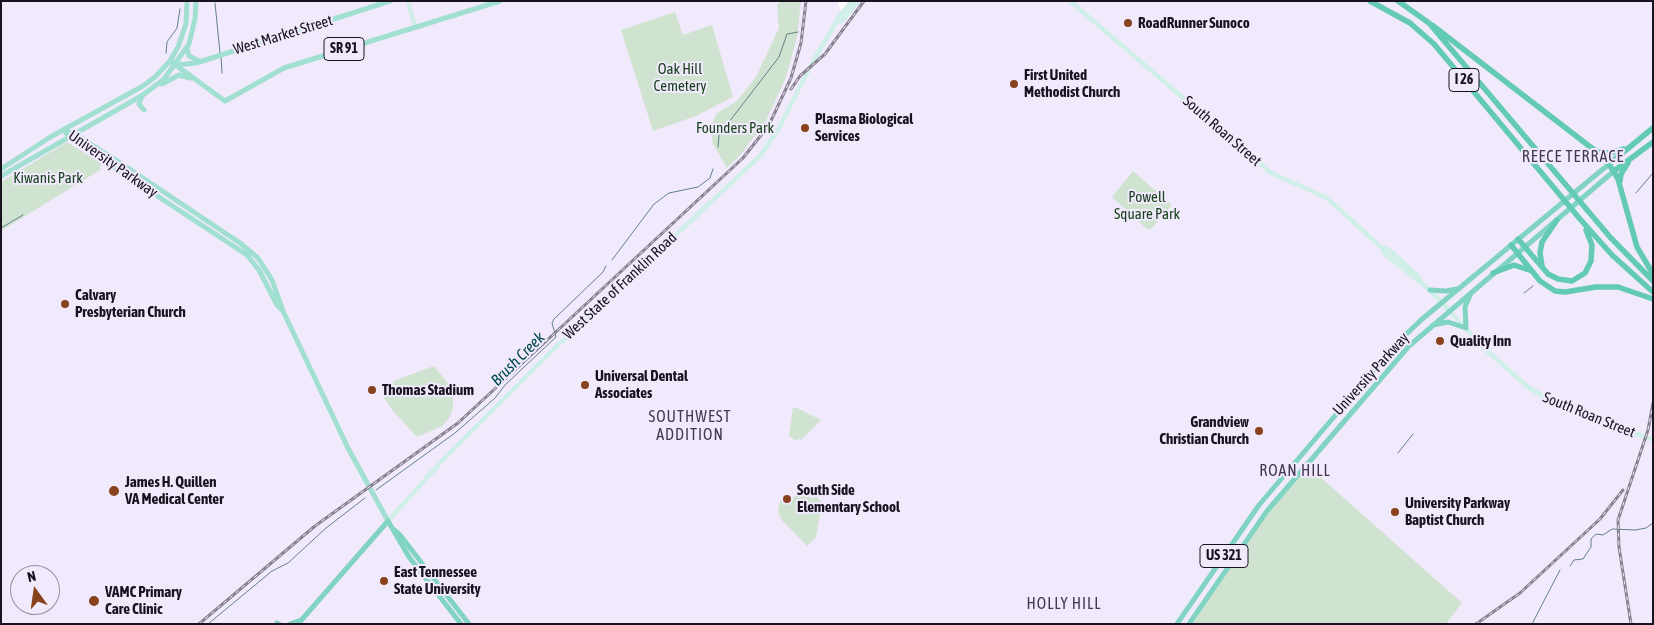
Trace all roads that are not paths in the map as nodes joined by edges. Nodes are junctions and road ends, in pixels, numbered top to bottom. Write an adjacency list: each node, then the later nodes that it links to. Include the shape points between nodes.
1 (187, 1): 17 (main road, via 184,31)
2 (196, 1): 16 (main road, via 195,19)
3 (390, 1): 18 (main road, West Market Street / SR 91)
4 (408, 1): 15 (main road)
5 (500, 1): 15 (main road, SR 91)
6 (839, 1): 13 (street)
7 (843, 1): 13 (street)
8 (852, 1): 13 (main road, West State of Franklin Road)
9 (858, 1): 13 (main road, West State of Franklin Road)
10 (1070, 1): 50 (main road, South Roan Street, via 1271,173 1327,198 1417,275)
11 (1370, 1): 38 (highway, I 26, via 1410,23 1434,44)
12 (1398, 1): 14 (highway, I 26)
13 (847, 12): 63 (main road, West State of Franklin Road, via 810,67 776,133 760,156 551,352 441,462)
14 (1430, 24): 31 (highway); 48 (highway, I 26, via 1589,212)
15 (415, 27): 22 (main road, SR 91, via 284,68 225,101)
16 (186, 48): 18 (main road, via 190,58); 20 (main road)
17 (170, 61): 20 (main road); 27 (main road, via 143,86)
18 (200, 61): 19 (main road, West Market Street / SR 91)
19 (189, 64): 20 (main road, West Market Street / SR 91); 21 (main road, via 185,69)
20 (176, 65): 21 (main road, SR 91); 23 (main road)
21 (187, 73): 22 (main road, SR 91)
22 (198, 81): 23 (main road, via 179,75)
23 (154, 87): 24 (main road)
24 (142, 95): 25 (main road, via 140,104); 28 (main road)
25 (144, 110)
26 (1653, 128): 29 (highway, US 321)
27 (64, 130): 28 (main road, University Parkway); 34 (main road)
28 (70, 135): 36 (main road); 63 (main road, University Parkway, via 251,251 267,270 283,311 358,468)
29 (1634, 142): 31 (highway, via 1614,153); 33 (highway, US 321)
30 (1653, 142): 32 (highway, US 321)
31 (1596, 150): 33 (highway)
32 (1630, 160): 35 (highway, US 321); 37 (highway, via 1621,174)
33 (1609, 164): 35 (highway); 40 (highway, University Parkway / US 321)
34 (1, 169)
35 (1614, 171): 37 (highway); 39 (highway, University Parkway / US 321)
36 (1, 176)
37 (1620, 184): 47 (highway, via 1637,247)
38 (1580, 219): 44 (highway, via 1592,245 1591,262 1585,273 1572,281 1562,281); 52 (highway, I 26, via 1612,255)
39 (1557, 220): 42 (highway, University Parkway / US 321); 44 (highway, via 1542,242)
40 (1518, 239): 41 (highway, University Parkway / US 321); 42 (highway)
41 (1511, 245): 43 (highway); 49 (highway, University Parkway / US 321)
42 (1525, 247): 43 (highway, University Parkway / US 321); 44 (highway)
43 (1517, 253): 45 (highway); 46 (highway, University Parkway / US 321)
44 (1543, 268)
45 (1532, 272): 46 (highway, via 1514,265); 53 (highway, via 1555,291 1618,287)
46 (1494, 273): 51 (highway, University Parkway / US 321)
47 (1653, 274)
48 (1653, 281)
49 (1460, 288): 50 (highway); 54 (highway, University Parkway / US 321)
50 (1430, 290): 54 (main road, South Roan Street)
51 (1473, 290): 55 (highway, University Parkway / US 321); 57 (highway, via 1465,307)
52 (1653, 292)
53 (1653, 299)
54 (1442, 302): 55 (main road, South Roan Street); 58 (highway, University Parkway / US 321, via 1396,344)
55 (1449, 309): 56 (highway, University Parkway / US 321); 57 (main road, South Roan Street)
56 (1428, 327): 57 (highway, via 1444,322); 59 (highway, University Parkway / US 321)
57 (1466, 328): 62 (main road, South Roan Street, via 1485,349 1541,396)
58 (1364, 381): 59 (highway); 60 (highway, University Parkway / US 321)
59 (1371, 388): 61 (highway, University Parkway / US 321)
60 (1323, 429): 61 (highway); 64 (highway, University Parkway / US 321)
61 (1330, 435): 66 (highway, University Parkway / US 321, via 1278,496)
62 (1653, 440)
63 (388, 521): 65 (highway, University Parkway); 67 (highway, West State of Franklin Road)
64 (1244, 527): 66 (highway); 71 (highway, University Parkway / US 321)
65 (393, 529): 69 (highway, University Parkway, via 396,539); 70 (highway, University Parkway)
66 (1252, 533): 72 (highway, University Parkway / US 321)
67 (300, 622): 68 (highway)
68 (290, 624)
69 (461, 624)
70 (468, 624)
71 (1177, 624)
72 (1189, 624)

